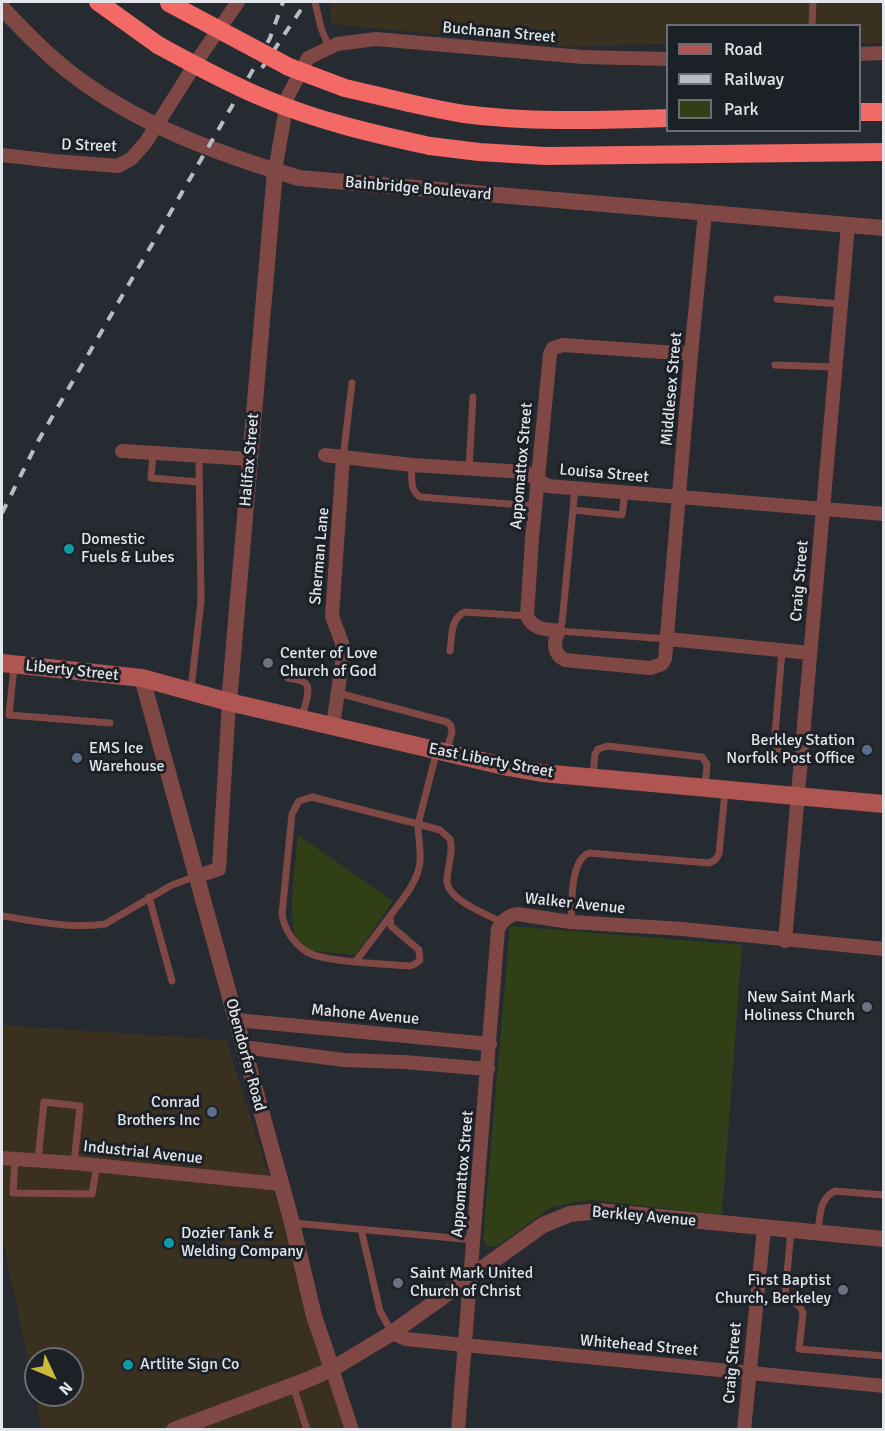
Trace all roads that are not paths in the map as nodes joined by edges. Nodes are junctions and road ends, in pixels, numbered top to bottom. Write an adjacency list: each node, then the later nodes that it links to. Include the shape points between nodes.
1 (98, 2): 16 (highway, bridge, via 158,45 264,98 345,126 429,146 545,156)
2 (168, 2): 14 (highway, bridge, via 289,67 345,88 409,103 504,117)
3 (238, 2): 15 (street, D Street)
4 (315, 2): 8 (lane)
5 (813, 2): 7 (lane)
6 (2, 8): 15 (street, Bainbridge Boulevard, via 71,74)
7 (812, 24)
8 (329, 47): 11 (street, Buchanan Street, via 376,39 584,57); 18 (street, Halifax Street, via 308,58 288,96)
9 (884, 53): 10 (street)
10 (861, 54)
11 (666, 59)
12 (861, 112): 13 (highway)
13 (884, 112)
14 (666, 118)
15 (156, 125): 17 (street, D Street, via 136,155 118,166); 18 (street, Bainbridge Boulevard, via 207,148)
16 (884, 152)
17 (2, 155)
18 (275, 171): 19 (street, Bainbridge Boulevard, via 299,178); 34 (street, Halifax Street)
19 (705, 213): 20 (street, Bainbridge Boulevard); 24 (street, Middlesex Street)
20 (848, 225): 21 (street, Bainbridge Boulevard); 23 (street, Craig Street)
21 (884, 228)
22 (777, 299): 23 (lane)
23 (840, 304): 26 (street, Craig Street)
24 (691, 354): 37 (street, Appomattox Street, via 562,345 553,348); 41 (street, Middlesex Street)
25 (775, 365): 26 (lane)
26 (834, 367): 43 (street, Craig Street)
27 (352, 383): 33 (lane)
28 (473, 397): 36 (lane)
29 (122, 451): 30 (street)
30 (153, 453): 32 (street); 38 (lane, via 151,478)
31 (325, 455): 33 (street, Louisa Street)
32 (199, 456): 34 (street); 38 (lane)
33 (343, 458): 35 (street, Louisa Street); 56 (street, Sherman Lane, via 332,616 342,643)
34 (250, 459): 57 (street, Halifax Street)
35 (412, 465): 36 (street, Louisa Street); 42 (lane, via 412,487 420,497)
36 (469, 469): 37 (street, Louisa Street, via 525,472)
37 (537, 480): 39 (street, Louisa Street, via 548,486); 42 (street, Appomattox Street)
38 (199, 482): 55 (lane, via 201,601)
39 (575, 488): 40 (street, Louisa Street); 44 (lane)
40 (625, 493): 41 (street, Louisa Street); 44 (lane, via 622,515)
41 (680, 498): 43 (street, Louisa Street); 48 (street, Middlesex Street)
42 (535, 506): 46 (street, Appomattox Street)
43 (823, 509): 45 (street, Louisa Street); 51 (street, Craig Street)
44 (573, 510): 47 (lane)
45 (884, 514)
46 (527, 616): 47 (street, via 539,628); 49 (lane, via 460,614 454,623)
47 (559, 631): 48 (lane); 48 (street, Middlesex Street, via 554,648 565,660 650,668 662,664)
48 (668, 639): 50 (street)
49 (450, 651)
50 (782, 651): 51 (street); 62 (lane, via 774,746 782,756)
51 (810, 653): 62 (street, Craig Street)
52 (8, 664): 53 (main road, Liberty Street); 59 (lane, via 9,715)
53 (142, 678): 55 (main road, East Liberty Street); 69 (street, Obendorfer Road)
54 (288, 678): 58 (lane, via 304,682 309,689)
55 (191, 691): 57 (main road, East Liberty Street)
56 (338, 693): 60 (street, Sherman Lane); 61 (lane, via 447,722 452,732 448,747)
57 (229, 702): 58 (main road, East Liberty Street); 69 (street, Halifax Street, via 219,869)
58 (302, 719): 60 (main road, East Liberty Street)
59 (110, 723)
60 (333, 726): 61 (main road, East Liberty Street)
61 (442, 752): 63 (main road, East Liberty Street, via 530,771); 68 (lane, via 435,758)
62 (802, 759): 66 (street, Craig Street)
63 (592, 777): 64 (main road, East Liberty Street); 64 (lane, via 595,754 608,746 702,757 708,764)
64 (705, 787): 65 (main road, East Liberty Street)
65 (725, 789): 66 (main road, East Liberty Street); 73 (lane, via 719,854 715,860 709,863 584,855 576,866)
66 (799, 796): 67 (main road, East Liberty Street); 75 (street, Craig Street)
67 (884, 804)
68 (418, 824): 72 (lane, via 418,871); 74 (lane, via 440,830 450,839 449,890 473,908); 77 (lane, via 312,797 294,807 284,925 307,952 322,958)
69 (197, 876): 70 (lane); 79 (street, Obendorfer Road)
70 (149, 897): 71 (lane, via 105,924 92,926); 78 (lane)
71 (2, 916)
72 (390, 916): 77 (lane); 77 (lane, via 391,926 419,950 420,960 410,966)
73 (571, 921): 74 (street, Walker Avenue, via 517,914); 75 (street, Walker Avenue)
74 (502, 922): 80 (street, Appomattox Street, via 498,929)
75 (785, 941): 76 (street, Walker Avenue)
76 (884, 949)
77 (353, 961)
78 (172, 981)
79 (236, 1020): 80 (street, Mahone Avenue); 81 (street, Obendorfer Road)
80 (490, 1044): 82 (street, Appomattox Street)
81 (243, 1047): 82 (street, via 344,1060); 87 (street, Obendorfer Road)
82 (488, 1069): 95 (street, Appomattox Street)
83 (8, 1158): 84 (street, Industrial Avenue); 86 (lane, via 14,1193 92,1194)
84 (38, 1160): 85 (street, Industrial Avenue); 85 (lane, via 44,1102 80,1106)
85 (74, 1163): 86 (street, Industrial Avenue)
86 (97, 1165): 87 (street, Industrial Avenue)
87 (281, 1184): 89 (street, Obendorfer Road)
88 (884, 1195): 93 (lane, via 829,1193 823,1201)
89 (292, 1222): 91 (lane); 100 (street, Obendorfer Road, via 314,1316)
90 (764, 1228): 92 (street, Berkley Avenue); 96 (street, Berkley Avenue, via 578,1212 543,1224); 101 (street, Craig Street)
91 (361, 1229): 95 (lane); 97 (lane, via 380,1311)
92 (791, 1230): 93 (street, Berkley Avenue); 99 (lane, via 785,1296 803,1313 799,1349)
93 (818, 1233): 94 (street, Berkley Avenue)
94 (884, 1239)
95 (474, 1240): 96 (street, Appomattox Street)
96 (470, 1277): 97 (street, Berkley Avenue); 98 (street, Appomattox Street)
97 (392, 1333): 98 (street, Whitehead Street, via 406,1339); 100 (street, Berkley Avenue)
98 (464, 1345): 101 (street, Whitehead Street); 107 (street, Appomattox Street)
99 (884, 1356)
100 (332, 1369): 102 (street, Berkley Avenue); 104 (street, Obendorfer Road)
101 (749, 1373): 103 (street, Whitehead Street); 108 (street, Craig Street)
102 (293, 1385): 105 (street, Berkley Avenue); 106 (lane)
103 (884, 1386)
104 (350, 1429)
105 (174, 1430)
106 (307, 1430)
107 (458, 1430)
108 (744, 1430)

